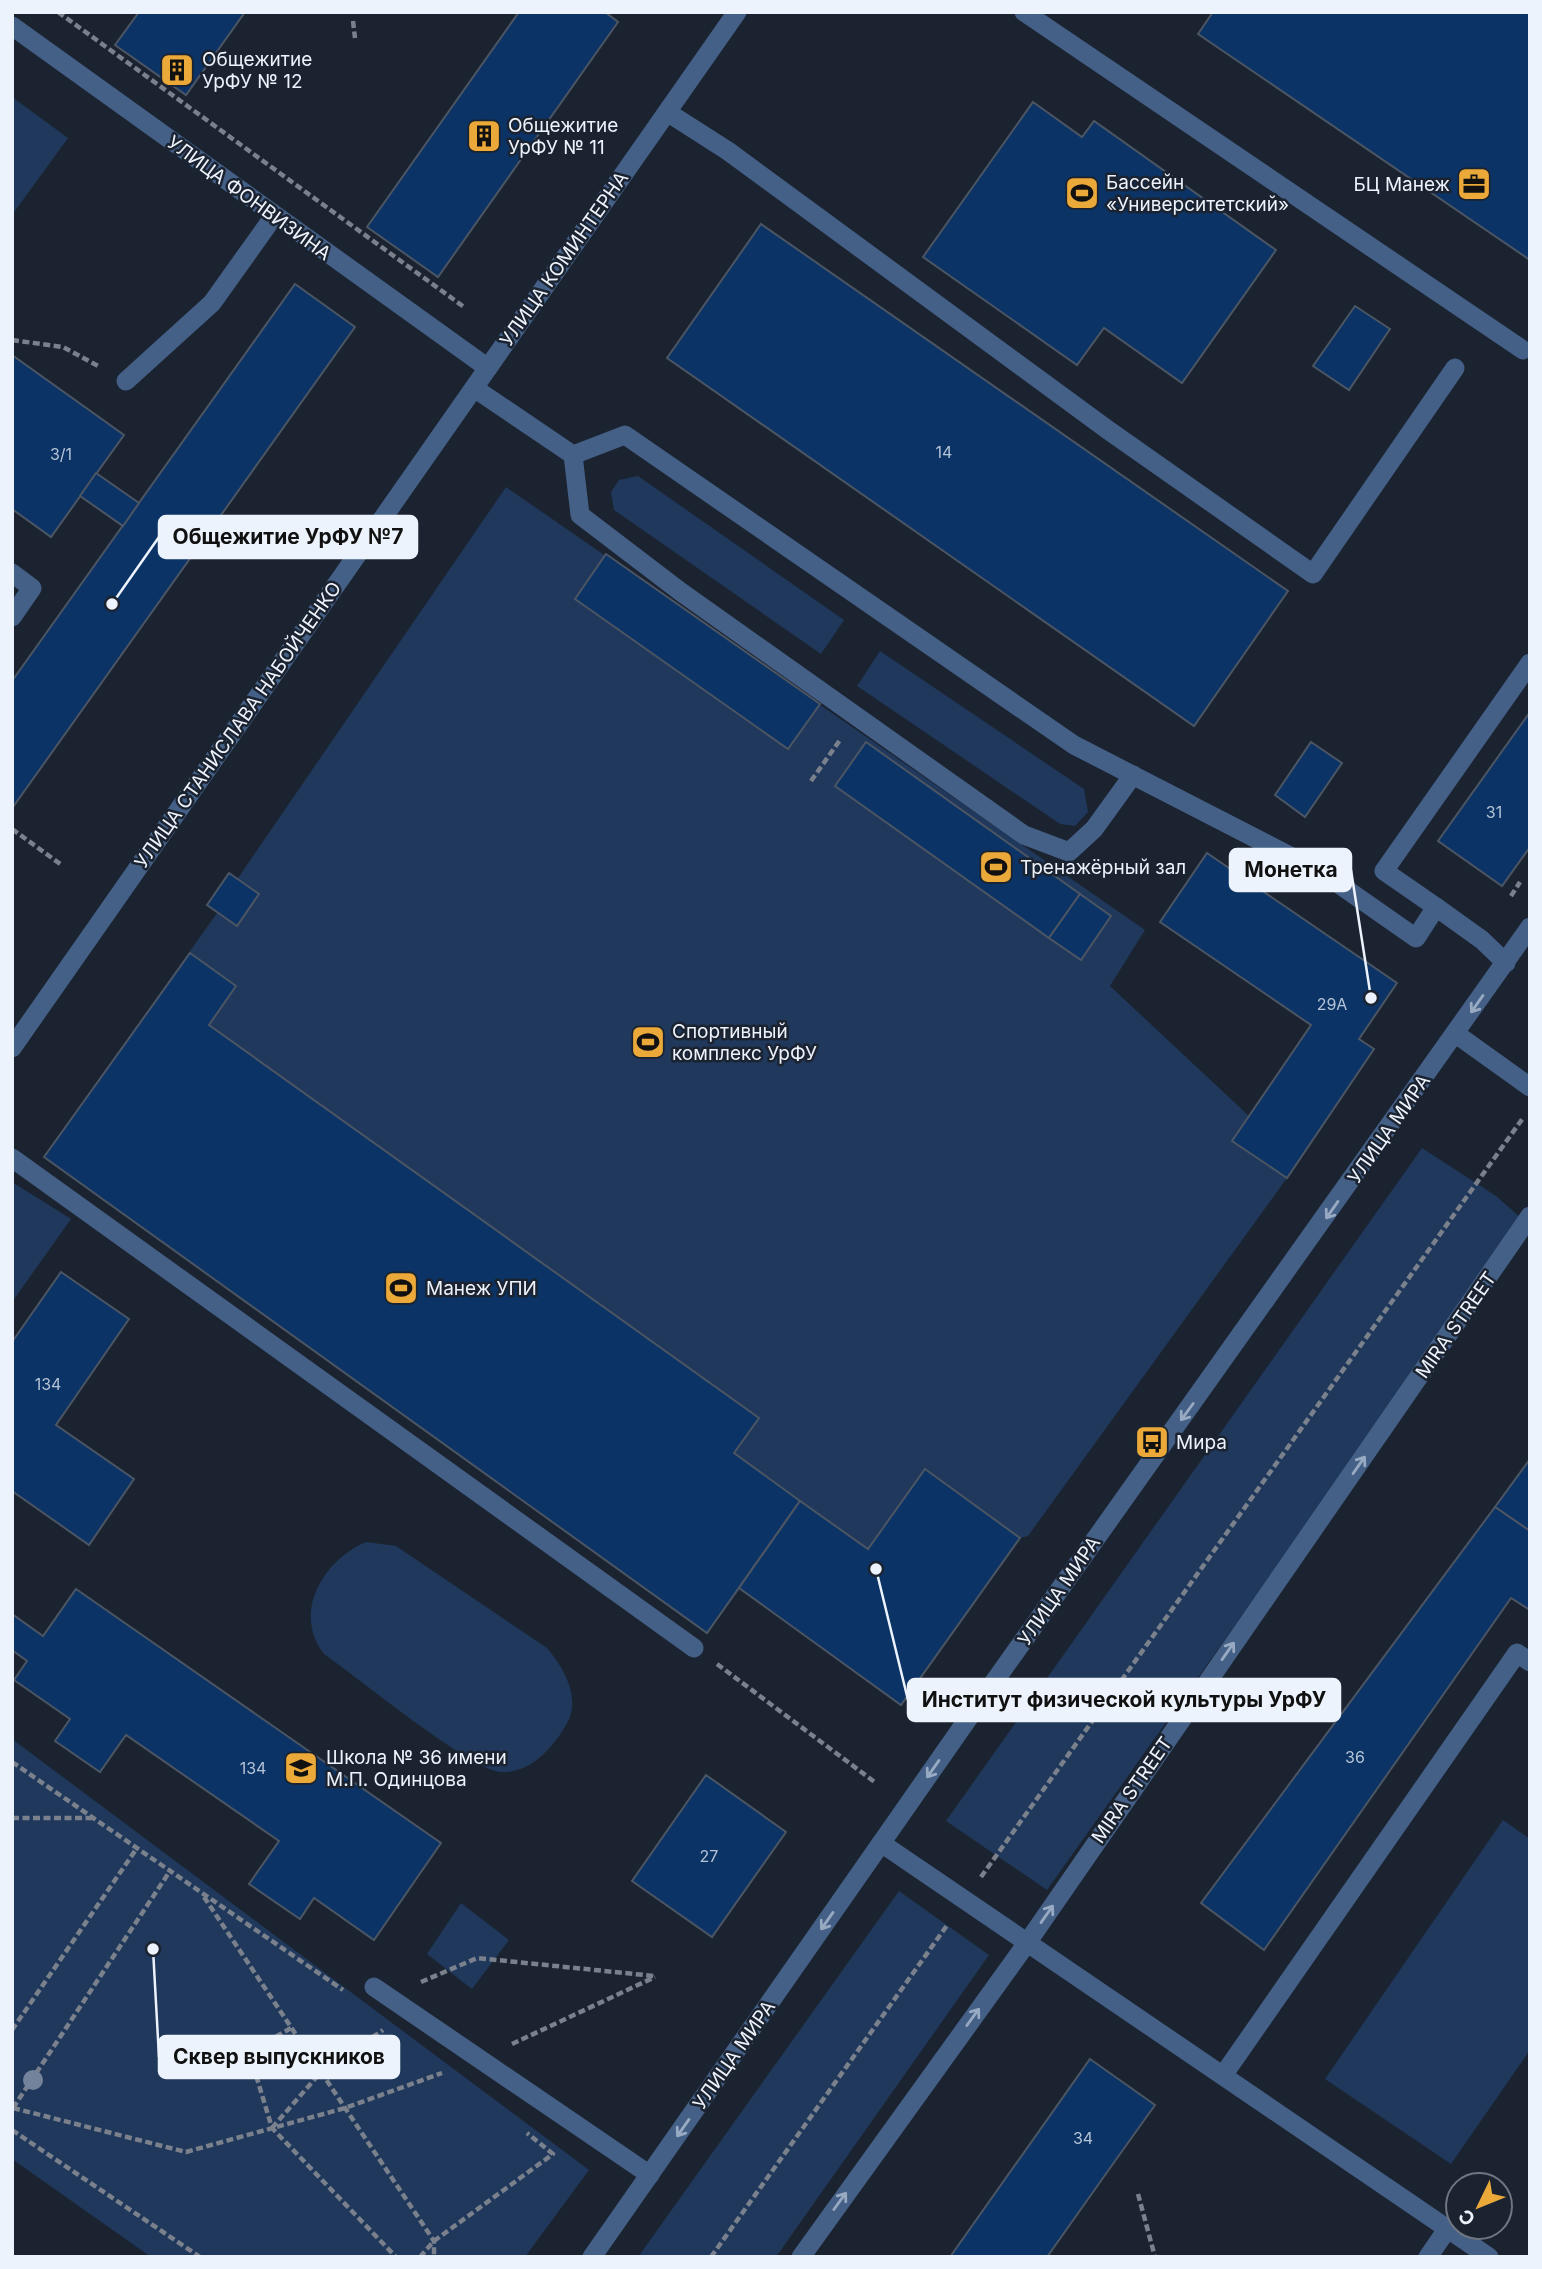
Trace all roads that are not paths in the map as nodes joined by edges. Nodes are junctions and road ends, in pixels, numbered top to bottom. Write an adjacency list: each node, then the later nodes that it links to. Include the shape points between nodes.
1 (737, 12): 4 (street, УЛИЦА КОМИНТЕРНА)
2 (1024, 12): 6 (street)
3 (12, 26): 5 (street, УЛИЦА ФОНВИЗИНА)
4 (667, 112): 7 (street, УЛИЦА КОМИНТЕРНА); 8 (street, via 728,151 1313,574)
5 (274, 216): 7 (street, УЛИЦА ФОНВИЗИНА); 9 (street, via 212,303)
6 (1523, 350)
7 (488, 368): 10 (street, УЛИЦА СТАНИСЛАВА НАБОЙЧЕНКО)
8 (1455, 368)
9 (126, 381)
10 (474, 388): 11 (street); 20 (street, УЛИЦА СТАНИСЛАВА НАБОЙЧЕНКО)
11 (573, 455): 15 (street, via 625,435 1074,745); 15 (street, via 580,515 681,593 1024,835 1069,852 1094,829)
12 (12, 572): 13 (street, via 32,588)
13 (12, 617)
14 (1530, 663): 16 (street, via 1384,870)
15 (1133, 775): 16 (street, via 1324,873 1416,938)
16 (1436, 907): 18 (street)
17 (1530, 927): 18 (street, УЛИЦА МИРА)
18 (1506, 963): 19 (street, УЛИЦА МИРА, one-way to 19)
19 (1456, 1034): 21 (street); 26 (street, УЛИЦА МИРА, one-way to 26)
20 (12, 1048)
21 (1530, 1087)
22 (12, 1158): 24 (street)
23 (1530, 1216): 27 (street, MIRA STREET, one-way to 23)
24 (694, 1648)
25 (1530, 1662): 29 (street, via 1517,1653)
26 (881, 1843): 27 (street); 30 (street, УЛИЦА МИРА, one-way to 30)
27 (1027, 1943): 29 (street); 35 (street, MIRA STREET, one-way to 27)
28 (382, 1992): 30 (street)
29 (1224, 2074): 31 (street)
30 (650, 2175): 34 (street, УЛИЦА МИРА)
31 (1444, 2225)
32 (1444, 2234): 36 (street)
33 (1466, 2241): 37 (street)
34 (592, 2257)
35 (801, 2257)
36 (1428, 2257)
37 (1489, 2257)

